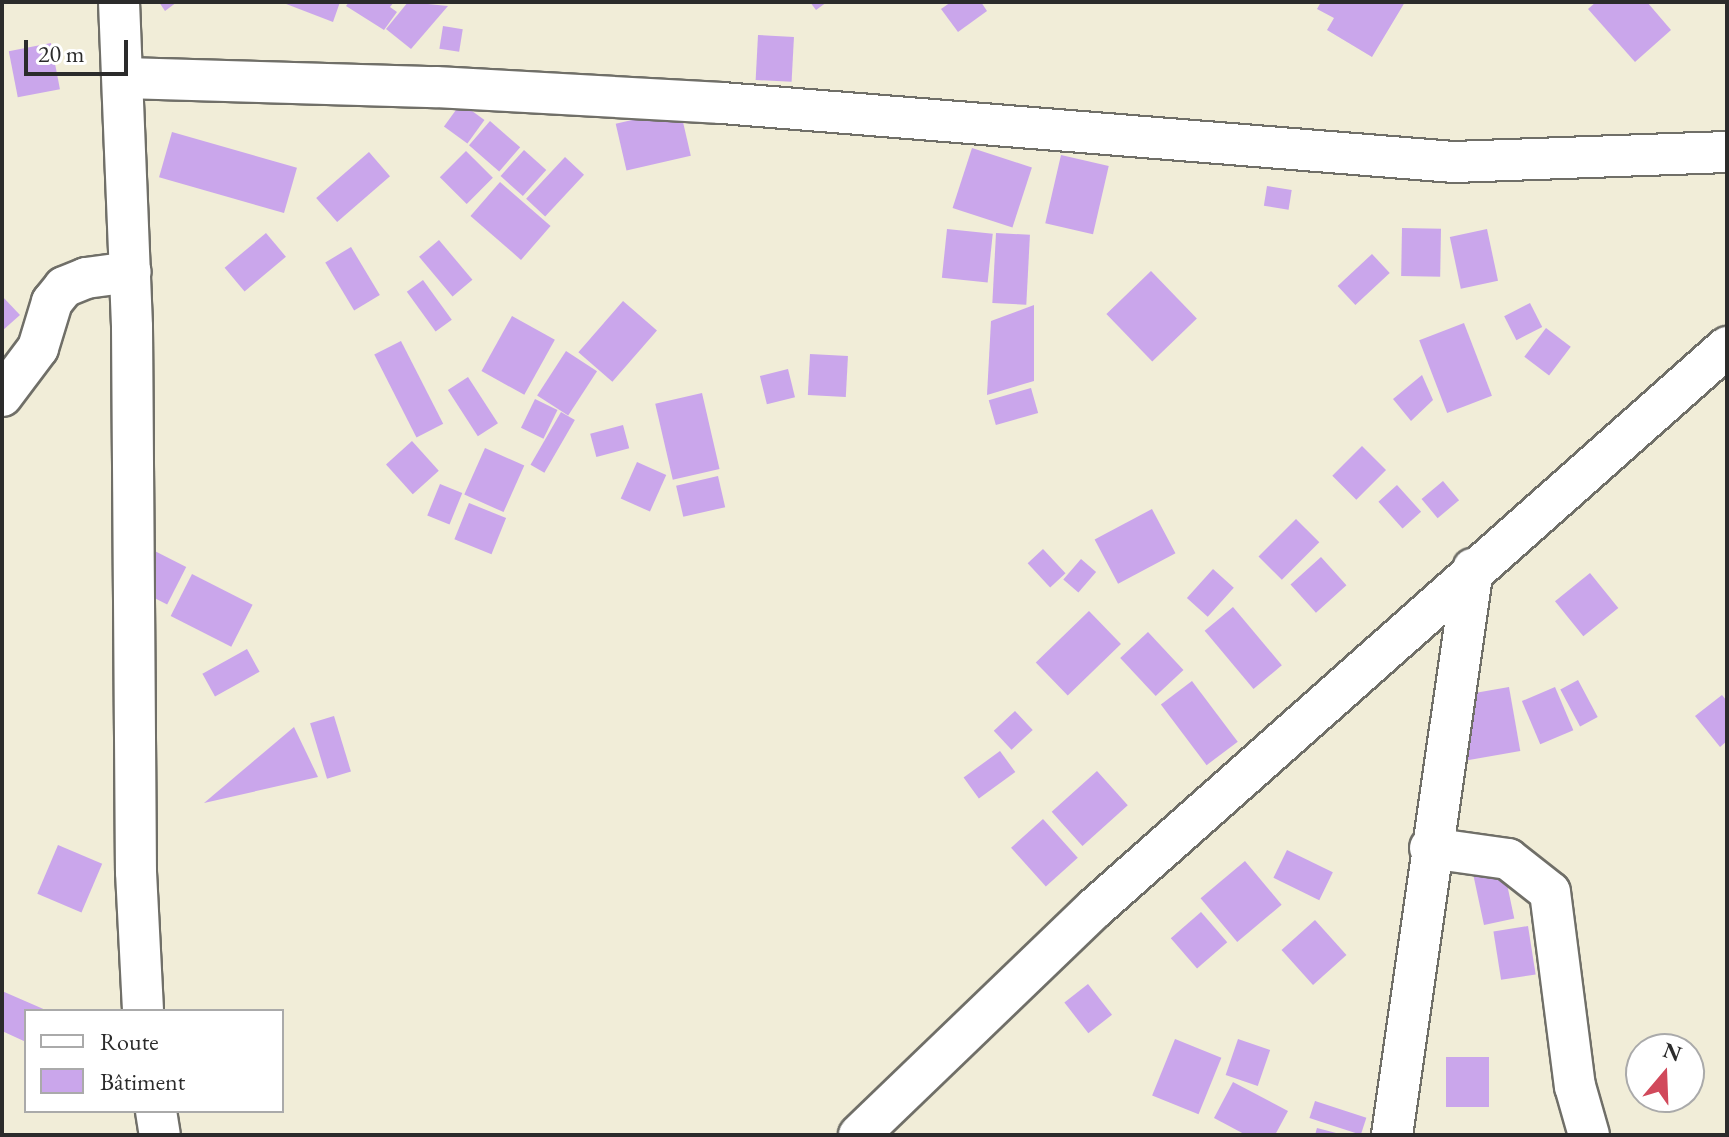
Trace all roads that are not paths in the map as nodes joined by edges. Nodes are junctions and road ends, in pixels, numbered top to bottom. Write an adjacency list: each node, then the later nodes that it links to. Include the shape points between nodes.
1 (119, 2): 2 (street)
2 (125, 78): 3 (street, via 436,87 722,103 1454,162); 4 (street)
3 (1727, 152)
4 (131, 272): 6 (street, via 64,287 52,302 38,348); 9 (street, via 136,872)
5 (1727, 347): 7 (street)
6 (2, 396)
7 (1473, 569): 8 (street); 12 (street, via 1095,908)
8 (1430, 848): 13 (street); 14 (street, via 1508,859 1550,892 1575,1086)
9 (143, 1009)
10 (156, 1113): 11 (street)
11 (160, 1135)
12 (859, 1135)
13 (1392, 1135)
14 (1589, 1135)

